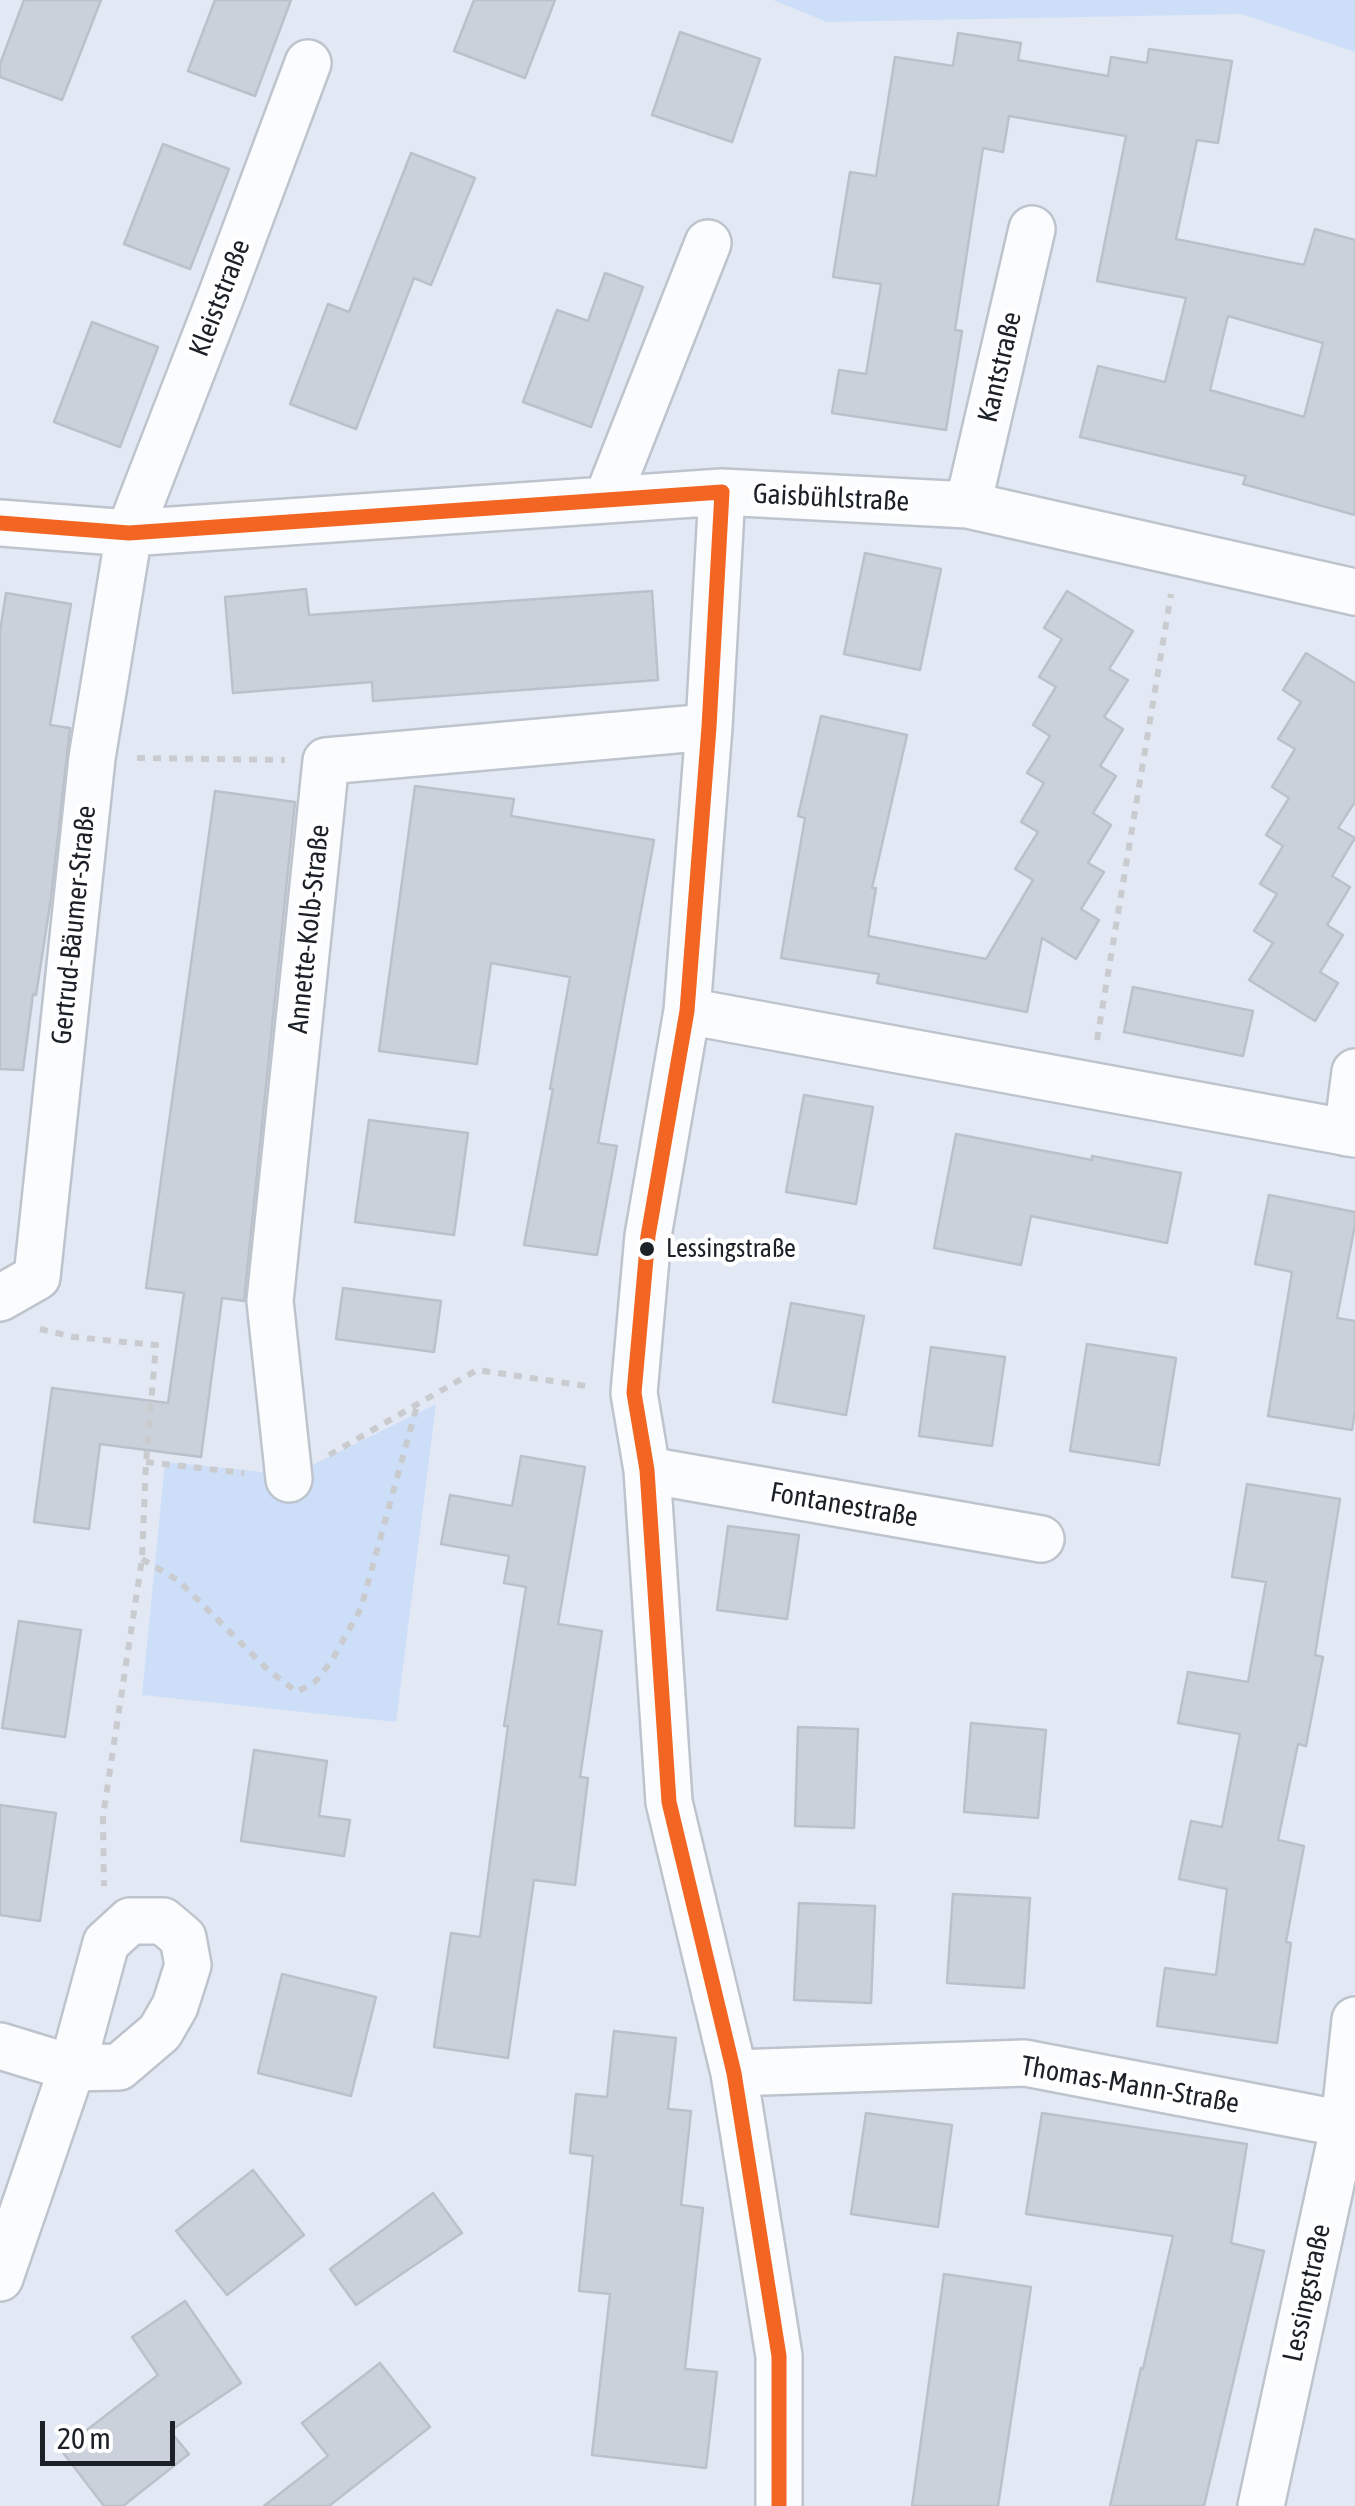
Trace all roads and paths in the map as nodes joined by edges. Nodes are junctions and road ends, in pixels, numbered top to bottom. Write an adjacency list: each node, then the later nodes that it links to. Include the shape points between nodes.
1 (308, 63): 8 (street, Kleiststraße)
2 (1032, 229): 6 (street, Kantstraße)
3 (708, 243): 5 (street)
4 (722, 492): 5 (street, Gaisbühlstraße); 6 (street, Gaisbühlstraße); 11 (street)
5 (607, 499): 8 (street, Gaisbühlstraße)
6 (968, 505): 9 (street, Gaisbühlstraße)
7 (0, 522): 8 (street, Gaisbühlstraße)
8 (129, 533): 12 (street, Gertrud-Bäumer-Straße)
9 (1178, 553): 10 (street, Gaisbühlstraße); 16 (path)
10 (1355, 592)
11 (709, 727): 13 (street); 14 (street)
12 (92, 758): 13 (path); 18 (street, Gertrud-Bäumer-Straße, via 37,1277)
13 (326, 761): 24 (street, Annette-Kolb-Straße, via 270,1302)
14 (686, 1011): 16 (street); 20 (street, via 648,1236)
15 (1355, 1072): 17 (street)
16 (1089, 1086): 17 (street)
17 (1351, 1134)
18 (0, 1298)
19 (37, 1328): 22 (path, via 156,1345)
20 (634, 1392): 21 (path, via 477,1370); 23 (street)
21 (418, 1402): 24 (path); 26 (path, via 362,1608 331,1662 298,1692 179,1581)
22 (146, 1462): 24 (path); 26 (path)
23 (646, 1470): 25 (street, Fontanestraße); 31 (street, via 669,1802)
24 (288, 1478)
25 (1041, 1539)
26 (142, 1559): 27 (path, via 102,1816)
27 (106, 1943): 30 (street); 30 (street, via 130,1922 163,1922 183,1938 188,1965 160,2032 119,2067)
28 (1355, 2020): 32 (street, Lessingstraße)
29 (0, 2046): 30 (street)
30 (72, 2068): 33 (street)
31 (734, 2073): 32 (street, Thomas-Mann-Straße, via 1025,2063); 34 (street, via 779,2356)
32 (1344, 2124): 35 (street, Lessingstraße)
33 (0, 2278)
34 (780, 2506)
35 (1261, 2506)

